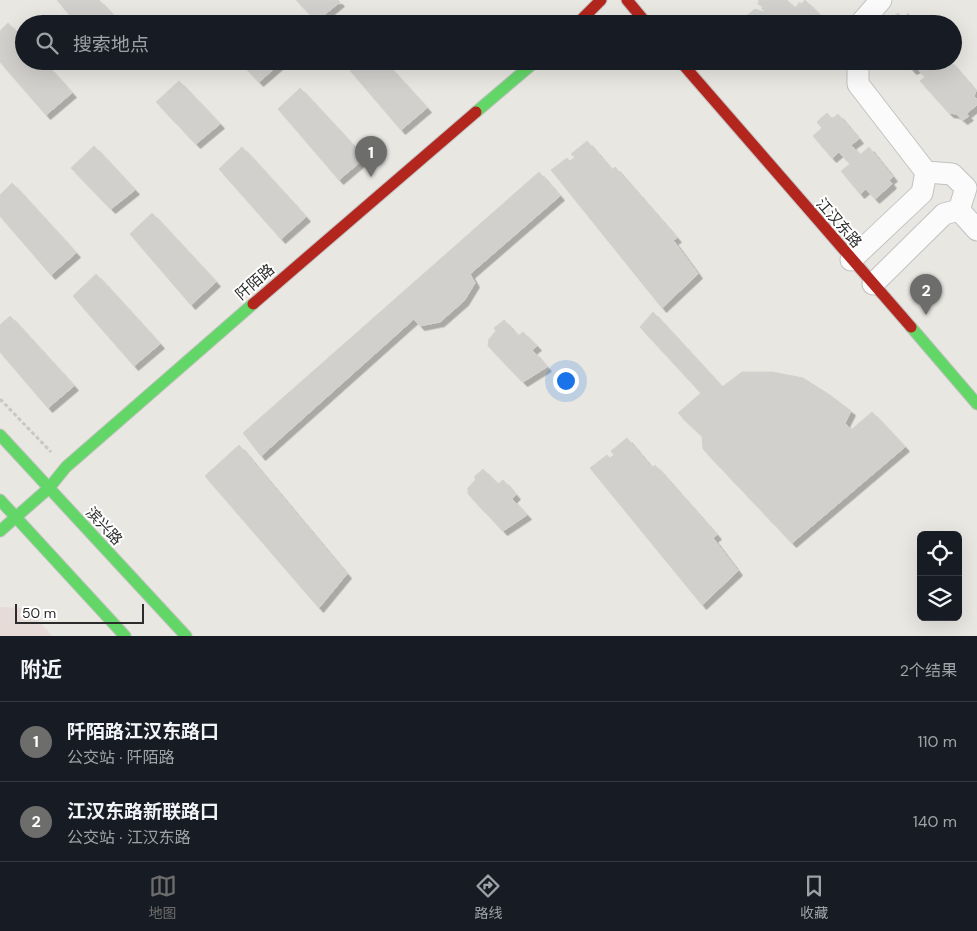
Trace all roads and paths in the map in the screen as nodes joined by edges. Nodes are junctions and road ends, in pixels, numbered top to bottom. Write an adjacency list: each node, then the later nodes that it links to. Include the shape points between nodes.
1 (601, 0): 4 (street)
2 (627, 0): 5 (street)
3 (881, 0): 6 (street)
4 (586, 15)
5 (640, 15)
6 (868, 15)
7 (526, 70): 18 (street, 阡陌路)
8 (688, 70): 13 (street, 江汉东路)
9 (858, 70): 10 (street, via 858,84)
10 (926, 172): 11 (street, via 952,174 966,188); 13 (street, via 922,193)
11 (959, 210): 12 (street); 14 (street, via 944,214)
12 (977, 230)
13 (851, 260): 14 (street, 江汉东路)
14 (873, 284): 16 (street, 江汉东路)
15 (0, 399): 18 (path)
16 (977, 404)
17 (0, 436): 19 (street, 滨兴路)
18 (66, 467): 19 (street, 阡陌路)
19 (48, 488): 21 (street, 阡陌路); 24 (street, 滨兴路)
20 (0, 500): 21 (street)
21 (15, 516): 22 (street, 阡陌路); 23 (street)
22 (0, 530)
23 (125, 636)
24 (186, 636)

